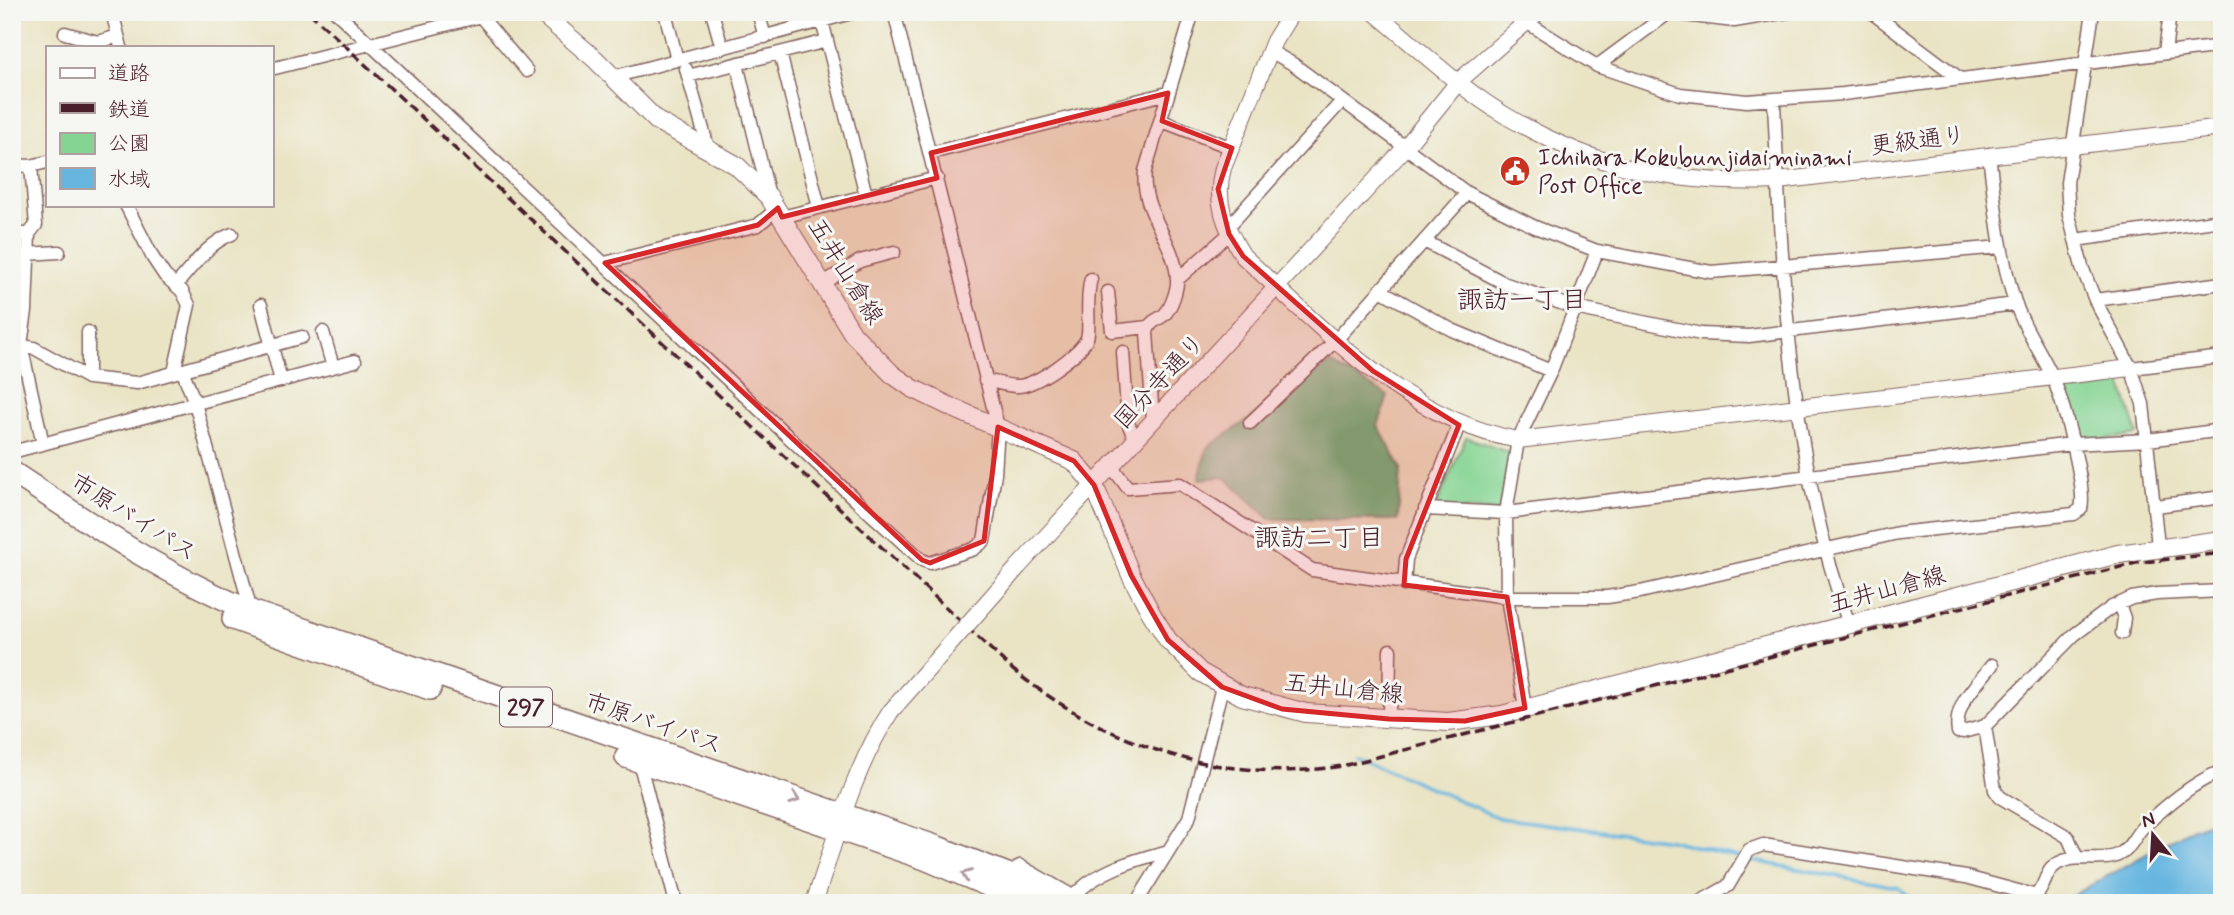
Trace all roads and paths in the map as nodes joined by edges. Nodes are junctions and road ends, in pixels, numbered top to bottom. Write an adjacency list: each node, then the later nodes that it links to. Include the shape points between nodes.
1 (112, 12): 25 (street)
2 (336, 12): 26 (street)
3 (497, 12): 20 (street)
4 (540, 12): 39 (main road, 五井山倉線)
5 (665, 12): 32 (street)
6 (712, 12): 28 (street)
7 (758, 12): 23 (street)
8 (855, 12): 21 (street)
9 (894, 12): 51 (street)
10 (1193, 12): 42 (street)
11 (1292, 12): 29 (street)
12 (1374, 12): 41 (street, 更級通り)
13 (1538, 12): 19 (street, 国分寺通り)
14 (1788, 12): 18 (street, via 1734,21)
15 (1871, 12): 40 (street)
16 (2092, 12): 33 (street)
17 (2170, 12): 31 (street)
18 (1669, 13): 35 (street)
19 (1517, 17): 35 (street); 41 (street, 国分寺通り)
20 (482, 18): 26 (street); 37 (street)
21 (822, 21): 23 (street); 24 (street)
22 (65, 33): 25 (street, via 97,42)
23 (765, 37): 28 (street)
24 (827, 41): 30 (street); 59 (street)
25 (120, 42)
26 (368, 43): 36 (street); 75 (street)
27 (2222, 46): 31 (street)
28 (722, 48): 32 (street)
29 (1270, 51): 43 (street); 48 (street)
30 (780, 53): 34 (street); 62 (street)
31 (2165, 53): 33 (street)
32 (680, 60): 38 (street); 39 (street)
33 (2086, 63): 40 (street); 47 (street)
34 (737, 64): 38 (street); 61 (street)
35 (1597, 66): 44 (street, via 1680,94)
36 (273, 68)
37 (527, 71)
38 (688, 76): 50 (street)
39 (613, 78): 50 (main road, 五井山倉線, via 657,121)
40 (1959, 78): 44 (street)
41 (1459, 80): 49 (street, 国分寺通り); 57 (street, 更級通り, via 1506,116 1578,153 1653,176 1734,183)
42 (1168, 93): 45 (street); 51 (street)
43 (1342, 101): 49 (street); 64 (street)
44 (1774, 102): 57 (street)
45 (1162, 121): 48 (street); 78 (street, via 1142,190)
46 (2222, 128): 47 (street, 更級通り)
47 (2075, 144): 52 (street, 更級通り); 68 (street, via 2067,183)
48 (1232, 148): 64 (street, via 1218,189)
49 (1404, 149): 58 (street); 82 (street, 国分寺通り)
50 (709, 151): 61 (main road, 五井山倉線, via 736,165)
51 (931, 153): 56 (street)
52 (1989, 154): 57 (street, 更級通り); 70 (street)
53 (46, 162): 55 (street)
54 (12, 165): 55 (street)
55 (31, 166): 66 (street, via 36,225)
56 (937, 178): 59 (street); 106 (street)
57 (1778, 181): 76 (street)
58 (1467, 193): 69 (street); 71 (street)
59 (866, 195): 62 (street)
60 (127, 206): 81 (street, via 153,258)
61 (776, 207): 62 (street); 75 (street, via 758,225); 79 (main road, 五井山倉線)
62 (819, 207)
63 (2222, 220): 68 (street)
64 (1228, 231): 78 (street); 82 (street, via 1243,256)
65 (12, 234): 66 (street)
66 (29, 234): 74 (street)
67 (232, 234): 81 (street, via 206,251)
68 (2075, 240): 85 (street)
69 (1424, 241): 83 (street); 88 (street, via 1506,284)
70 (2001, 247): 76 (street); 86 (street)
71 (1597, 251): 76 (street, via 1711,272); 88 (street)
72 (59, 252): 74 (street)
73 (894, 252): 79 (street, via 860,261)
74 (27, 254): 95 (street, via 26,310)
75 (605, 263): 113 (street, via 922,560 930,563 974,549 984,541)
76 (1784, 266): 90 (street)
77 (1091, 279): 106 (street, via 1086,294 1089,335 1082,347 1029,384)
78 (1178, 279): 89 (street, via 1166,314)
79 (823, 283): 113 (main road, 五井山倉線, via 853,334 892,374 912,388)
80 (2222, 283): 85 (street)
81 (176, 285): 103 (street, via 187,299 189,317)
82 (1277, 286): 94 (street); 110 (street, 国分寺通り)
83 (1380, 290): 94 (street); 102 (street, via 1452,330)
84 (1108, 292): 89 (street, via 1112,331)
85 (2095, 300): 101 (street)
86 (2016, 304): 90 (street); 104 (street)
87 (261, 305): 96 (street)
88 (1575, 308): 90 (street, via 1701,334 1749,336); 102 (street)
89 (1148, 327): 110 (street)
90 (1790, 331): 109 (street)
91 (88, 332): 105 (street)
92 (323, 332): 100 (street)
93 (302, 337): 96 (street)
94 (1336, 339): 111 (street); 112 (street, via 1408,396)
95 (17, 344): 105 (street, via 34,348); 118 (street)
96 (270, 346): 103 (street); 107 (street)
97 (1123, 352): 115 (street, via 1128,423)
98 (2222, 357): 101 (street)
99 (355, 361): 100 (street)
100 (333, 367): 107 (street)
101 (2131, 368): 104 (street); 117 (street)
102 (1551, 371): 116 (street)
103 (179, 372): 105 (street, via 137,383); 108 (street)
104 (2053, 377): 109 (street); 119 (street)
105 (88, 378)
106 (985, 380): 113 (street)
107 (281, 381): 108 (street)
108 (195, 403): 118 (street); 137 (street)
109 (1797, 407): 116 (street); 123 (street)
110 (1153, 420): 115 (street, 国分寺通り)
111 (1250, 423)
112 (1459, 425): 116 (street); 128 (street)
113 (998, 427): 124 (main road, 五井山倉線, via 1074,461)
114 (2222, 430): 117 (street)
115 (1135, 439): 121 (street, 国分寺通り)
116 (1518, 440): 129 (street)
117 (2148, 440): 119 (street); 127 (street)
118 (43, 444): 120 (street)
119 (2072, 444): 123 (street); 132 (street, via 2083,492 2081,509 2074,514 1898,533)
120 (12, 452)
121 (1112, 467): 124 (street, 国分寺通り); 133 (street, via 1128,488 1180,484 1312,570)
122 (12, 472): 137 (highway, 市原バイパス / 297, via 130,549)
123 (1809, 477): 129 (street); 132 (street)
124 (1094, 485): 142 (main road, 五井山倉線, via 1155,620 1183,657); 148 (street, 国分寺通り, bridge, via 891,711 867,752)
125 (12, 488): 146 (highway, 市原バイパス / 297, via 121,559 230,618)
126 (2222, 497): 127 (street)
127 (2156, 506): 131 (street)
128 (1425, 509): 129 (street); 133 (street, via 1406,559)
129 (1506, 513): 135 (street)
130 (2222, 540): 131 (main road, 五井山倉線)
131 (2158, 546): 138 (main road, 五井山倉線)
132 (1827, 549): 135 (street, via 1640,593); 138 (street)
133 (1404, 585): 135 (street)
134 (2222, 591): 136 (street, via 2157,594)
135 (1507, 597): 143 (street)
136 (2119, 604): 139 (street, via 2124,618); 145 (street, via 2074,635)
137 (251, 611): 148 (highway, 市原バイパス / 297, one-way to 148)
138 (1849, 624): 143 (main road, 五井山倉線)
139 (2122, 633)
140 (1390, 650): 144 (street)
141 (1992, 665): 145 (street, via 1956,718 1961,732)
142 (1222, 687): 144 (main road, 五井山倉線, via 1282,709); 149 (street, via 1189,818)
143 (1525, 708): 144 (main road, 五井山倉線, via 1465,721)
144 (1389, 719)
145 (1985, 726): 150 (street, via 1995,790 2068,837)
146 (639, 761): 148 (highway, 市原バイパス / 297); 153 (street)
147 (2222, 771): 150 (street, via 2169,805 2116,856)
148 (840, 823): 151 (highway, 市原バイパス / 297, via 1010,875); 154 (street, 国分寺通り); 155 (highway, 市原バイパス / 297, one-way to 148)
149 (1165, 852): 151 (street, via 1125,864 1084,885); 152 (street)
150 (2077, 858): 156 (street, via 2051,869 2033,895 1966,877 1763,845 1749,850 1728,886)
151 (1073, 901)
152 (1139, 901)
153 (676, 903)
154 (814, 903)
155 (1029, 903)
156 (1698, 903)

